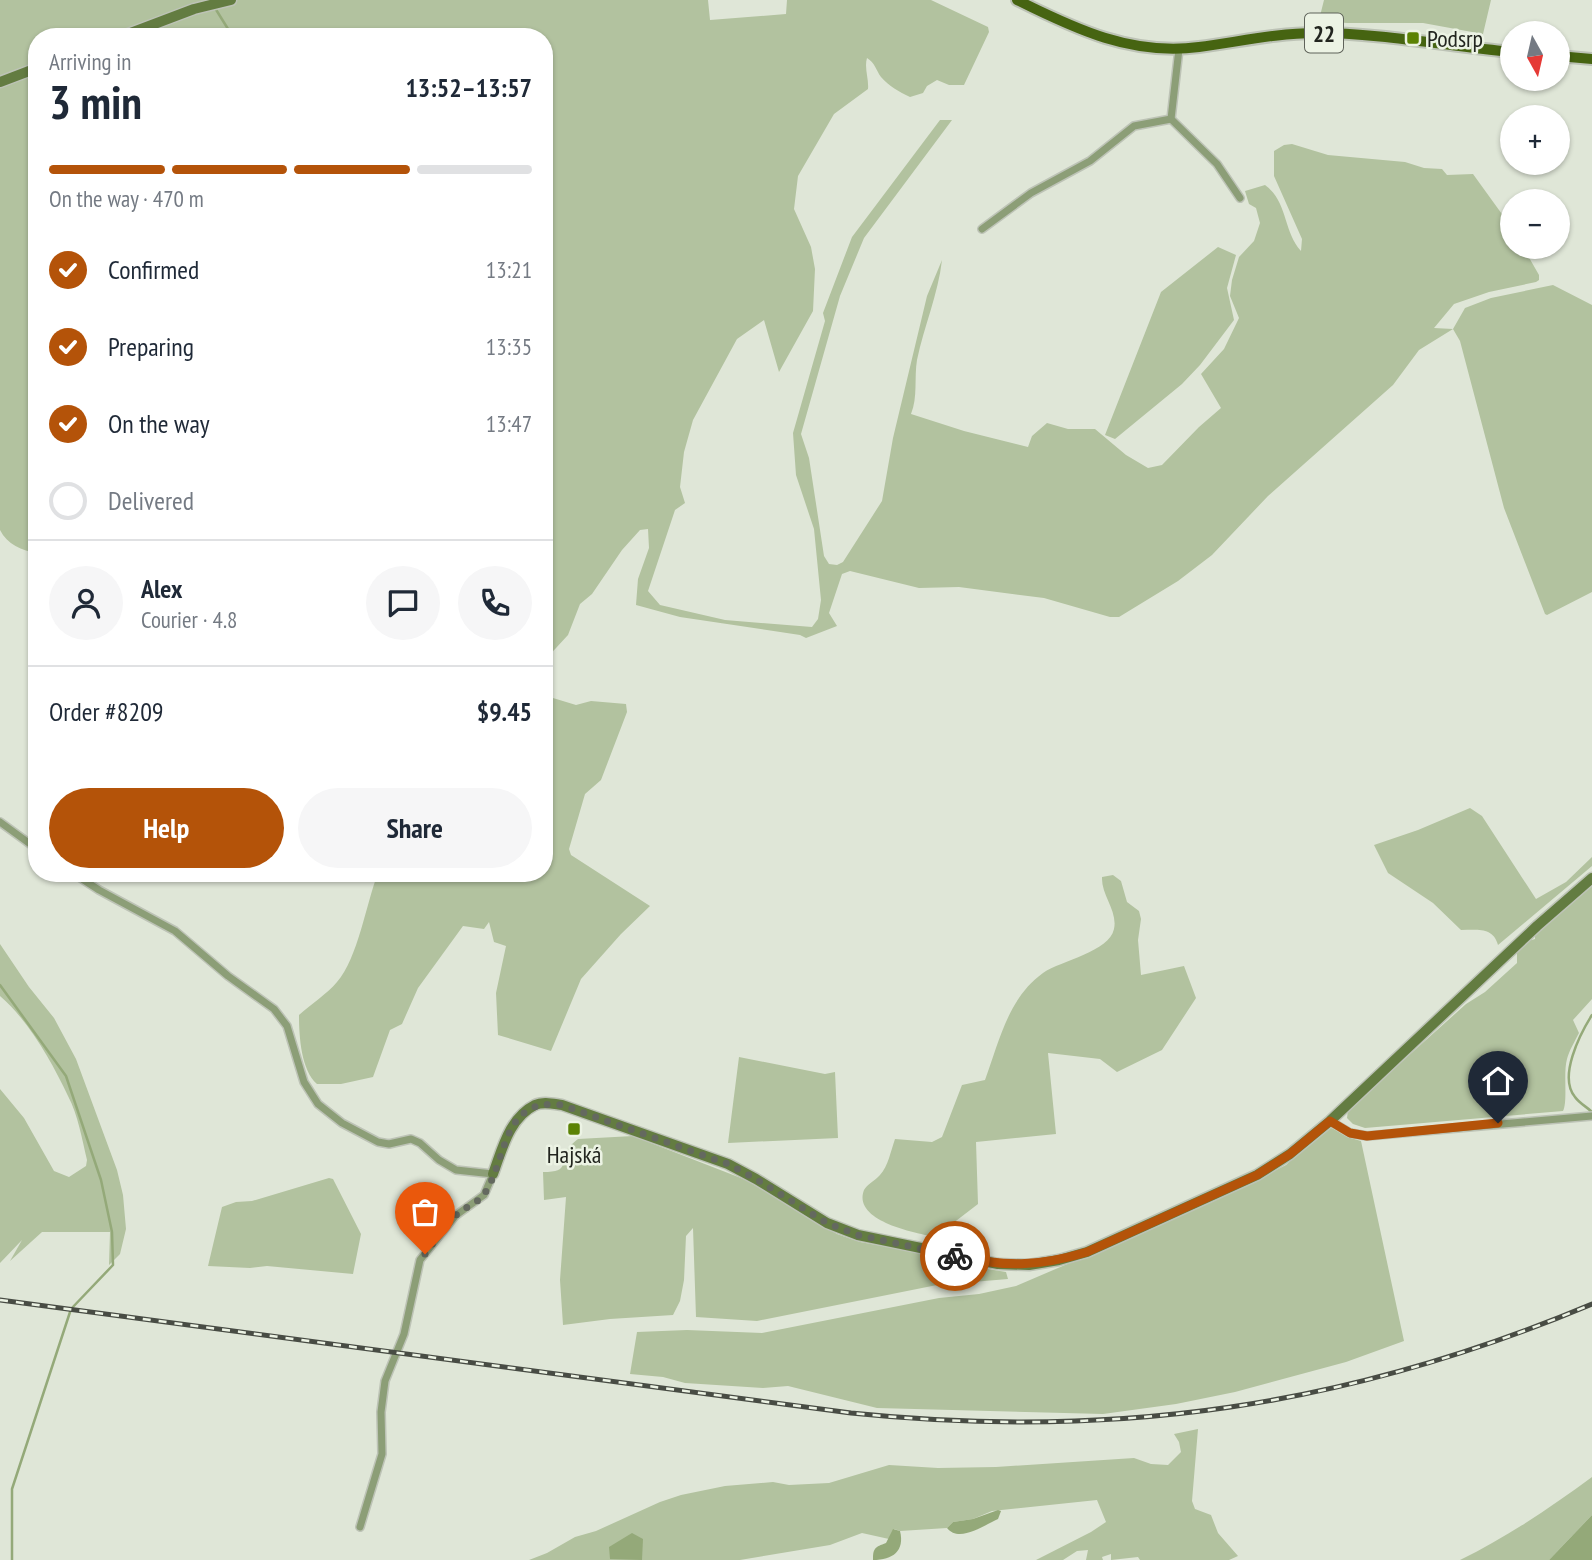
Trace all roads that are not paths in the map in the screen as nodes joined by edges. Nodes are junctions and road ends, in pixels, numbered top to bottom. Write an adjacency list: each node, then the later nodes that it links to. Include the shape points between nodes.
1 (231, 0): 3 (street)
2 (1017, 0): 4 (main road, 22, via 1111,41)
3 (144, 28)
4 (1179, 49): 5 (main road, 22, via 1319,33); 10 (street)
5 (1500, 51)
6 (1570, 57): 7 (main road)
7 (1592, 59)
8 (28, 71): 9 (street)
9 (0, 82)
10 (1171, 119): 11 (street, via 1217,164); 12 (street, via 1134,126 1090,161 1031,193)
11 (1240, 198)
12 (982, 229)
13 (0, 822): 14 (street)
14 (28, 842)
15 (1592, 878): 18 (street)
16 (87, 882): 19 (street, via 175,931 274,1009 287,1026 304,1082 318,1104 342,1123 378,1142 411,1139 456,1170)
17 (1592, 1116): 18 (street, via 1367,1136 1350,1133)
18 (1330, 1121): 19 (street, via 1257,1175 1087,1252 1029,1265 971,1260 858,1235 827,1223 728,1164 562,1105 537,1104 524,1113 510,1129)
19 (493, 1174): 20 (street, via 484,1195 454,1216 420,1260 404,1334 385,1381 382,1454)
20 (360, 1527)

